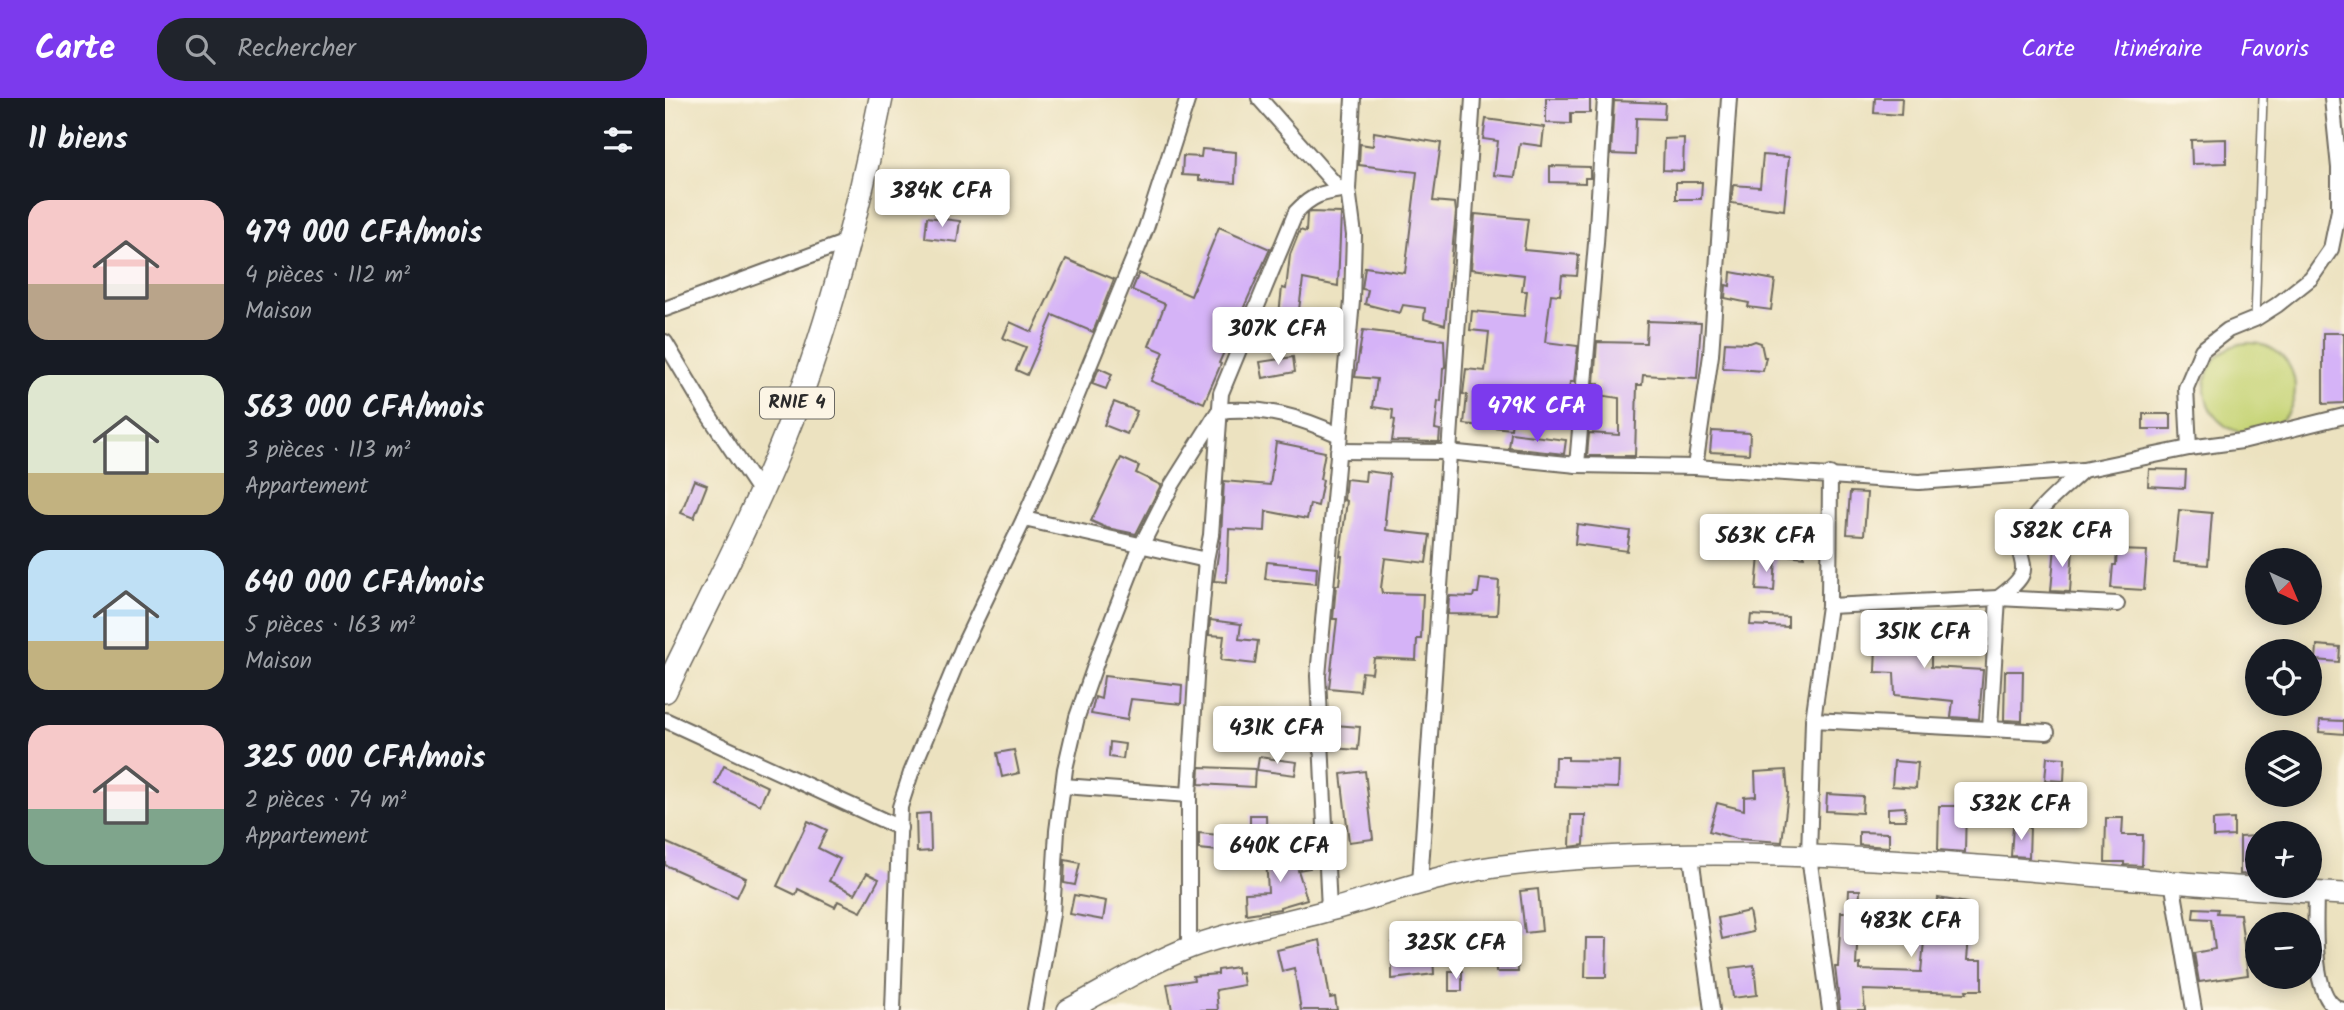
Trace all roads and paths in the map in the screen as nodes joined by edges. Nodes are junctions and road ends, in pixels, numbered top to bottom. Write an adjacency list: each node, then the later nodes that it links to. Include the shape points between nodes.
1 (881, 98): 11 (main road, RNIE 4)
2 (1188, 98): 26 (street, via 1146,228)
3 (1259, 98): 10 (street)
4 (1353, 98): 10 (street)
5 (1473, 98): 20 (street)
6 (1605, 98): 21 (street)
7 (1729, 98): 22 (street, via 1711,355)
8 (2263, 98): 13 (lane)
9 (2332, 98): 13 (street, via 2339,210 2331,249 2311,278)
10 (1344, 190): 15 (street, via 1319,193 1296,212 1228,372); 17 (street, via 1354,235 1353,288)
11 (849, 241): 12 (street); 25 (main road, RNIE 4, via 808,374)
12 (665, 309)
13 (2255, 319): 18 (street, via 2228,330 2202,350 2186,388)
14 (665, 342): 25 (street)
15 (1219, 411): 17 (street, via 1270,412 1306,420); 27 (street, via 1172,485); 28 (street)
16 (2344, 416): 18 (street, via 2242,441)
17 (1339, 435): 19 (street)
18 (2189, 448): 23 (street)
19 (1338, 451): 20 (street); 48 (street, via 1318,676)
20 (1448, 452): 21 (street); 43 (street)
21 (1577, 466): 22 (street)
22 (1695, 467): 24 (street)
23 (2083, 470): 24 (street, via 1919,482); 29 (street, via 2024,532 2022,577)
24 (1830, 474): 31 (street)
25 (760, 492): 32 (main road, RNIE 4)
26 (1024, 519): 27 (street); 39 (street, via 965,642 911,773 900,807)
27 (1141, 546): 28 (street); 37 (street, via 1077,717)
28 (1206, 560): 38 (street)
29 (1999, 598): 30 (street); 31 (street); 35 (street)
30 (2117, 604)
31 (1829, 606): 34 (street)
32 (665, 691)
33 (665, 720): 39 (street)
34 (1813, 720): 35 (street); 41 (street)
35 (1990, 728): 36 (street)
36 (2047, 732)
37 (1063, 786): 38 (street); 51 (street, via 1052,914)
38 (1189, 795): 49 (street)
39 (900, 828): 50 (street)
40 (1691, 856): 41 (street); 43 (street, via 1594,858 1492,868); 53 (street)
41 (1809, 856): 42 (street); 54 (street)
42 (2172, 881): 44 (street); 55 (street)
43 (1419, 883): 48 (street)
44 (2245, 887)
45 (2322, 892): 46 (street)
46 (2344, 894)
47 (2316, 898): 56 (street, via 2316,960 2329,1003)
48 (1329, 910): 49 (street)
49 (1189, 948): 52 (street)
50 (893, 1010)
51 (1035, 1010)
52 (1068, 1010)
53 (1712, 1010)
54 (1830, 1010)
55 (2194, 1010)
56 (2344, 1010)

